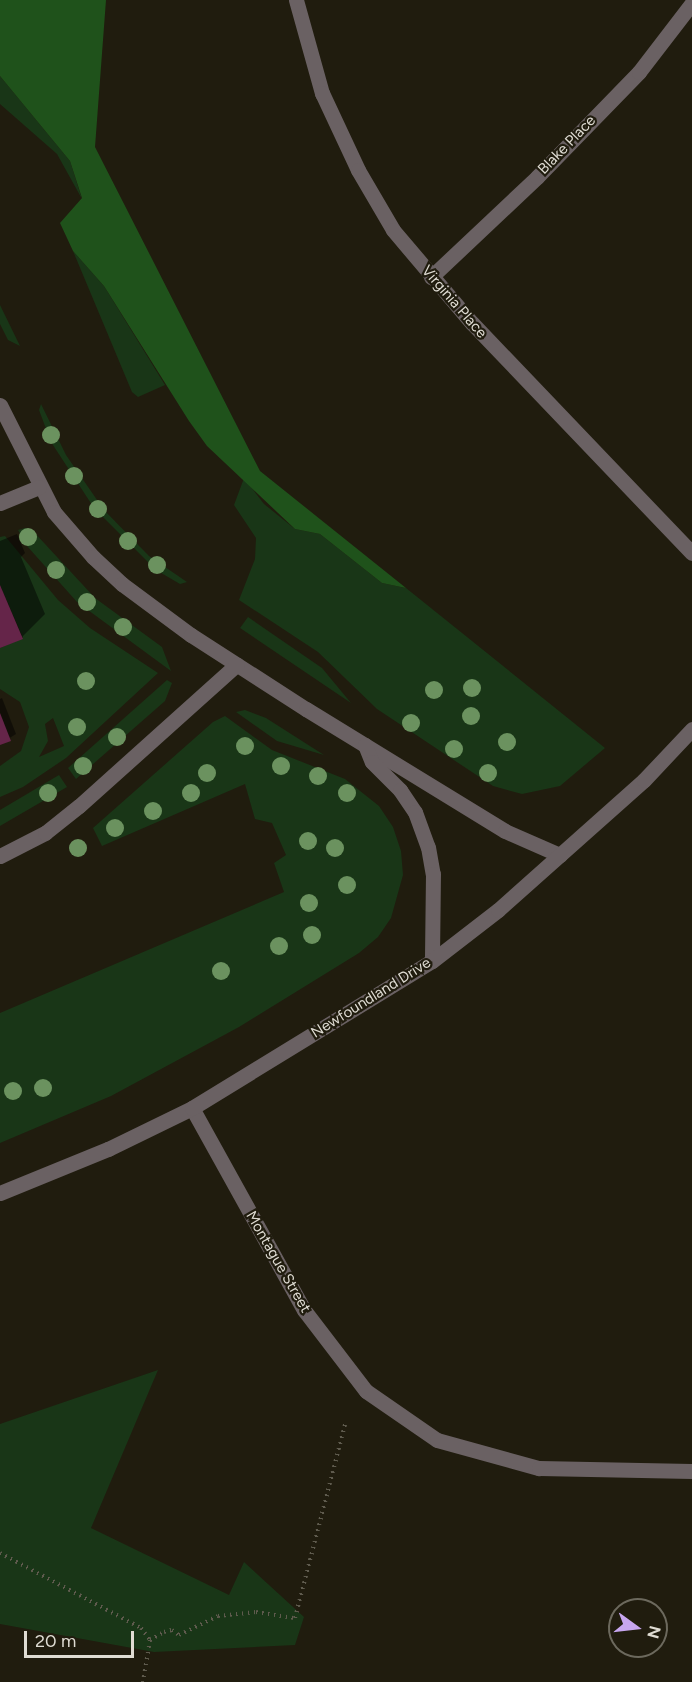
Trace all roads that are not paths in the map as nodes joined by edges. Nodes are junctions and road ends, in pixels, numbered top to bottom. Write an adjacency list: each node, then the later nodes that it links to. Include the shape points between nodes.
1 (296, 0): 3 (street, Virginia Place, via 322,93 358,170 393,230)
2 (692, 3): 3 (street, Blake Place, via 639,72 537,177)
3 (431, 277): 7 (street, Virginia Place)
4 (0, 405): 5 (street)
5 (39, 487): 6 (street); 8 (street, via 76,539 108,571)
6 (0, 503)
7 (692, 553)
8 (237, 664): 10 (street); 12 (street, via 88,799 45,833)
9 (692, 729): 11 (street, Newfoundland Drive, via 644,780)
10 (365, 745): 11 (street, via 505,831); 13 (street, via 372,762 416,813 428,847 433,874)
11 (560, 855): 13 (street, Newfoundland Drive)
12 (0, 856)
13 (432, 961): 14 (street, Newfoundland Drive)
14 (192, 1108): 15 (street, Newfoundland Drive, via 108,1149); 16 (street, Montague Street, via 304,1310 366,1391 437,1440 539,1468)
15 (0, 1193)
16 (692, 1471)

